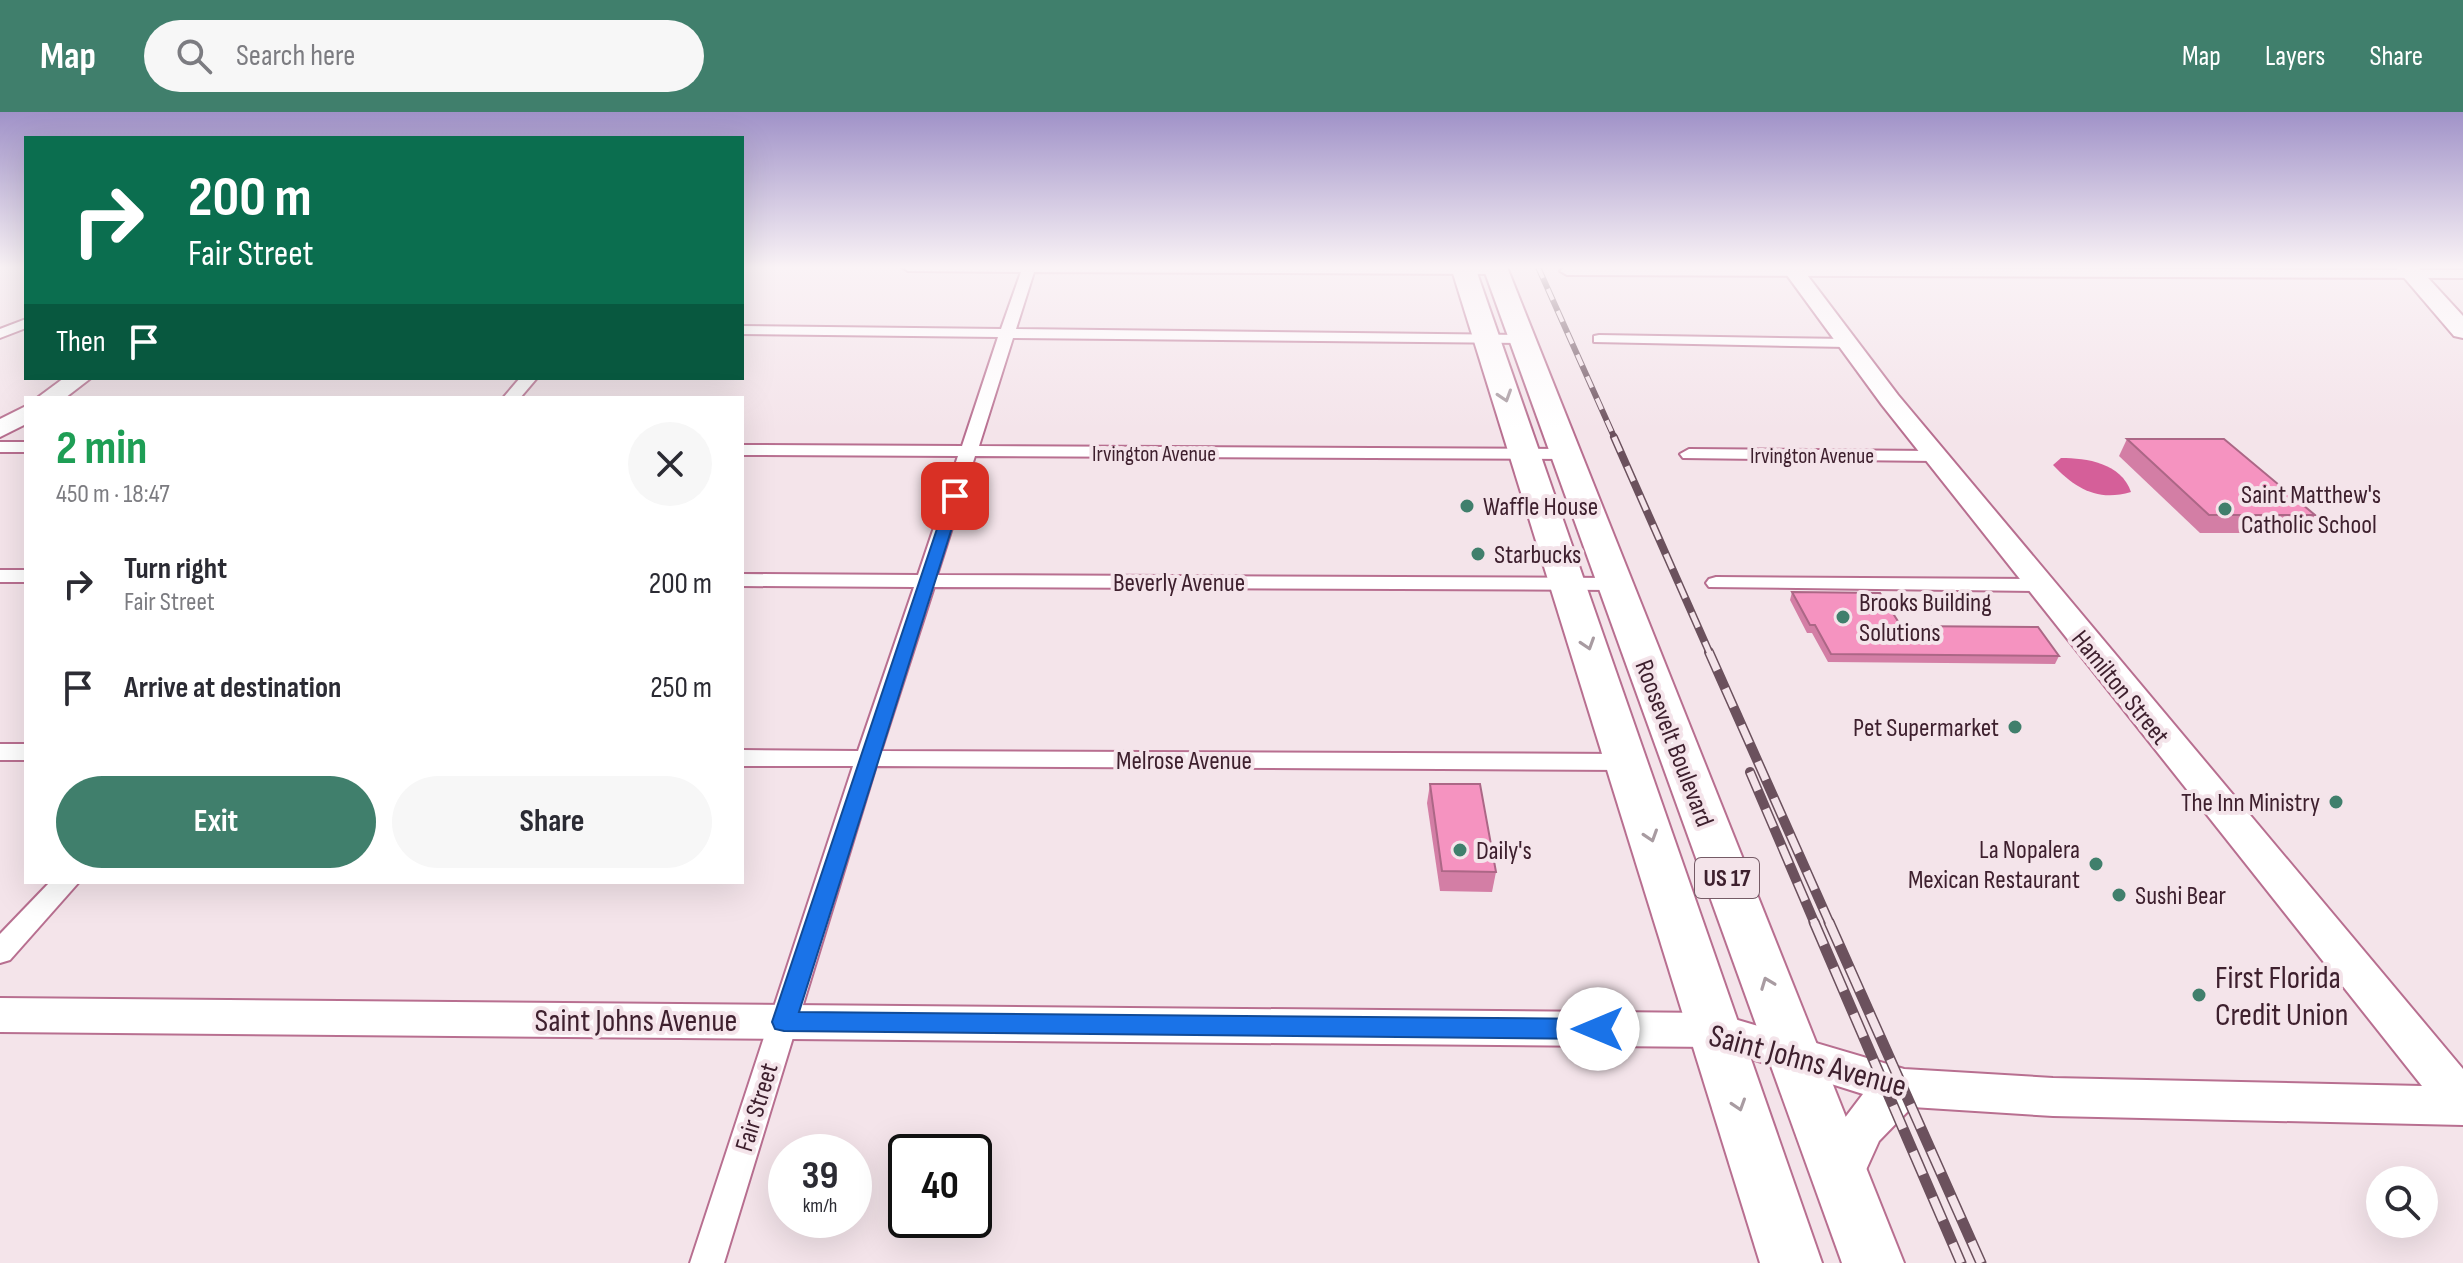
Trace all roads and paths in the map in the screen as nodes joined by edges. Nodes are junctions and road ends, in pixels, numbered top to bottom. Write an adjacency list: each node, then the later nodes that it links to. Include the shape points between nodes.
1 (24, 321): 7 (street)
2 (1011, 321): 9 (street, Fair Street)
3 (1480, 321): 11 (highway, Roosevelt Boulevard / US 17)
4 (1515, 321): 12 (highway, Roosevelt Boulevard / US 17)
5 (1831, 321): 14 (street, Hamilton Street)
6 (24, 322): 10 (street)
7 (0, 324)
8 (744, 330): 9 (street)
9 (1007, 332): 11 (street); 24 (street, Fair Street)
10 (0, 334)
11 (1486, 338): 12 (street); 25 (highway, Roosevelt Boulevard / US 17, one-way to 25)
12 (1522, 339): 26 (highway, Roosevelt Boulevard / US 17)
13 (1599, 339): 14 (street)
14 (1847, 343): 28 (street, Hamilton Street)
15 (77, 380): 17 (street)
16 (527, 380): 18 (street)
17 (52, 396)
18 (513, 396)
19 (24, 414): 20 (street)
20 (0, 430)
21 (0, 447): 22 (street)
22 (24, 447)
23 (744, 450): 24 (street, Irvington Avenue)
24 (969, 451): 25 (street, Irvington Avenue); 32 (street, Fair Street)
25 (1525, 454): 26 (street, Irvington Avenue); 34 (highway, Roosevelt Boulevard / US 17)
26 (1566, 454): 35 (highway, Roosevelt Boulevard / US 17)
27 (1689, 454): 28 (street, Irvington Avenue)
28 (1935, 456): 36 (street, Hamilton Street)
29 (0, 576): 30 (street)
30 (24, 576)
31 (744, 580): 32 (street, Beverly Avenue)
32 (927, 581): 34 (street, Beverly Avenue); 40 (street, Fair Street)
33 (1716, 583): 36 (street)
34 (1568, 584): 35 (street, Beverly Avenue); 41 (highway, Roosevelt Boulevard / US 17, one-way to 41)
35 (1615, 584): 47 (highway, Roosevelt Boulevard / US 17, one-way to 35)
36 (2039, 585): 49 (street, Hamilton Street, via 2433,1068)
37 (0, 752): 38 (street)
38 (24, 752)
39 (744, 758): 40 (street, Melrose Avenue)
40 (867, 759): 41 (street, Melrose Avenue); 45 (street, Fair Street)
41 (1626, 762): 46 (highway, Roosevelt Boulevard / US 17, one-way to 46)
42 (64, 884): 43 (street)
43 (0, 952)
44 (0, 1015): 45 (street, Saint Johns Avenue)
45 (784, 1022): 46 (street, Saint Johns Avenue); 52 (street, Fair Street)
46 (1714, 1030): 47 (street, Saint Johns Avenue); 53 (highway, Roosevelt Boulevard / US 17, one-way to 53)
47 (1794, 1056): 48 (street, Saint Johns Avenue); 51 (highway, Roosevelt Boulevard / US 17)
48 (1904, 1088): 50 (street, Saint Johns Avenue, via 2053,1097); 51 (street, via 1878,1107 1857,1133)
49 (2463, 1097)
50 (2463, 1106)
51 (1840, 1177): 54 (highway, Roosevelt Boulevard / US 17)
52 (707, 1263)
53 (1791, 1263)
54 (1873, 1263)

